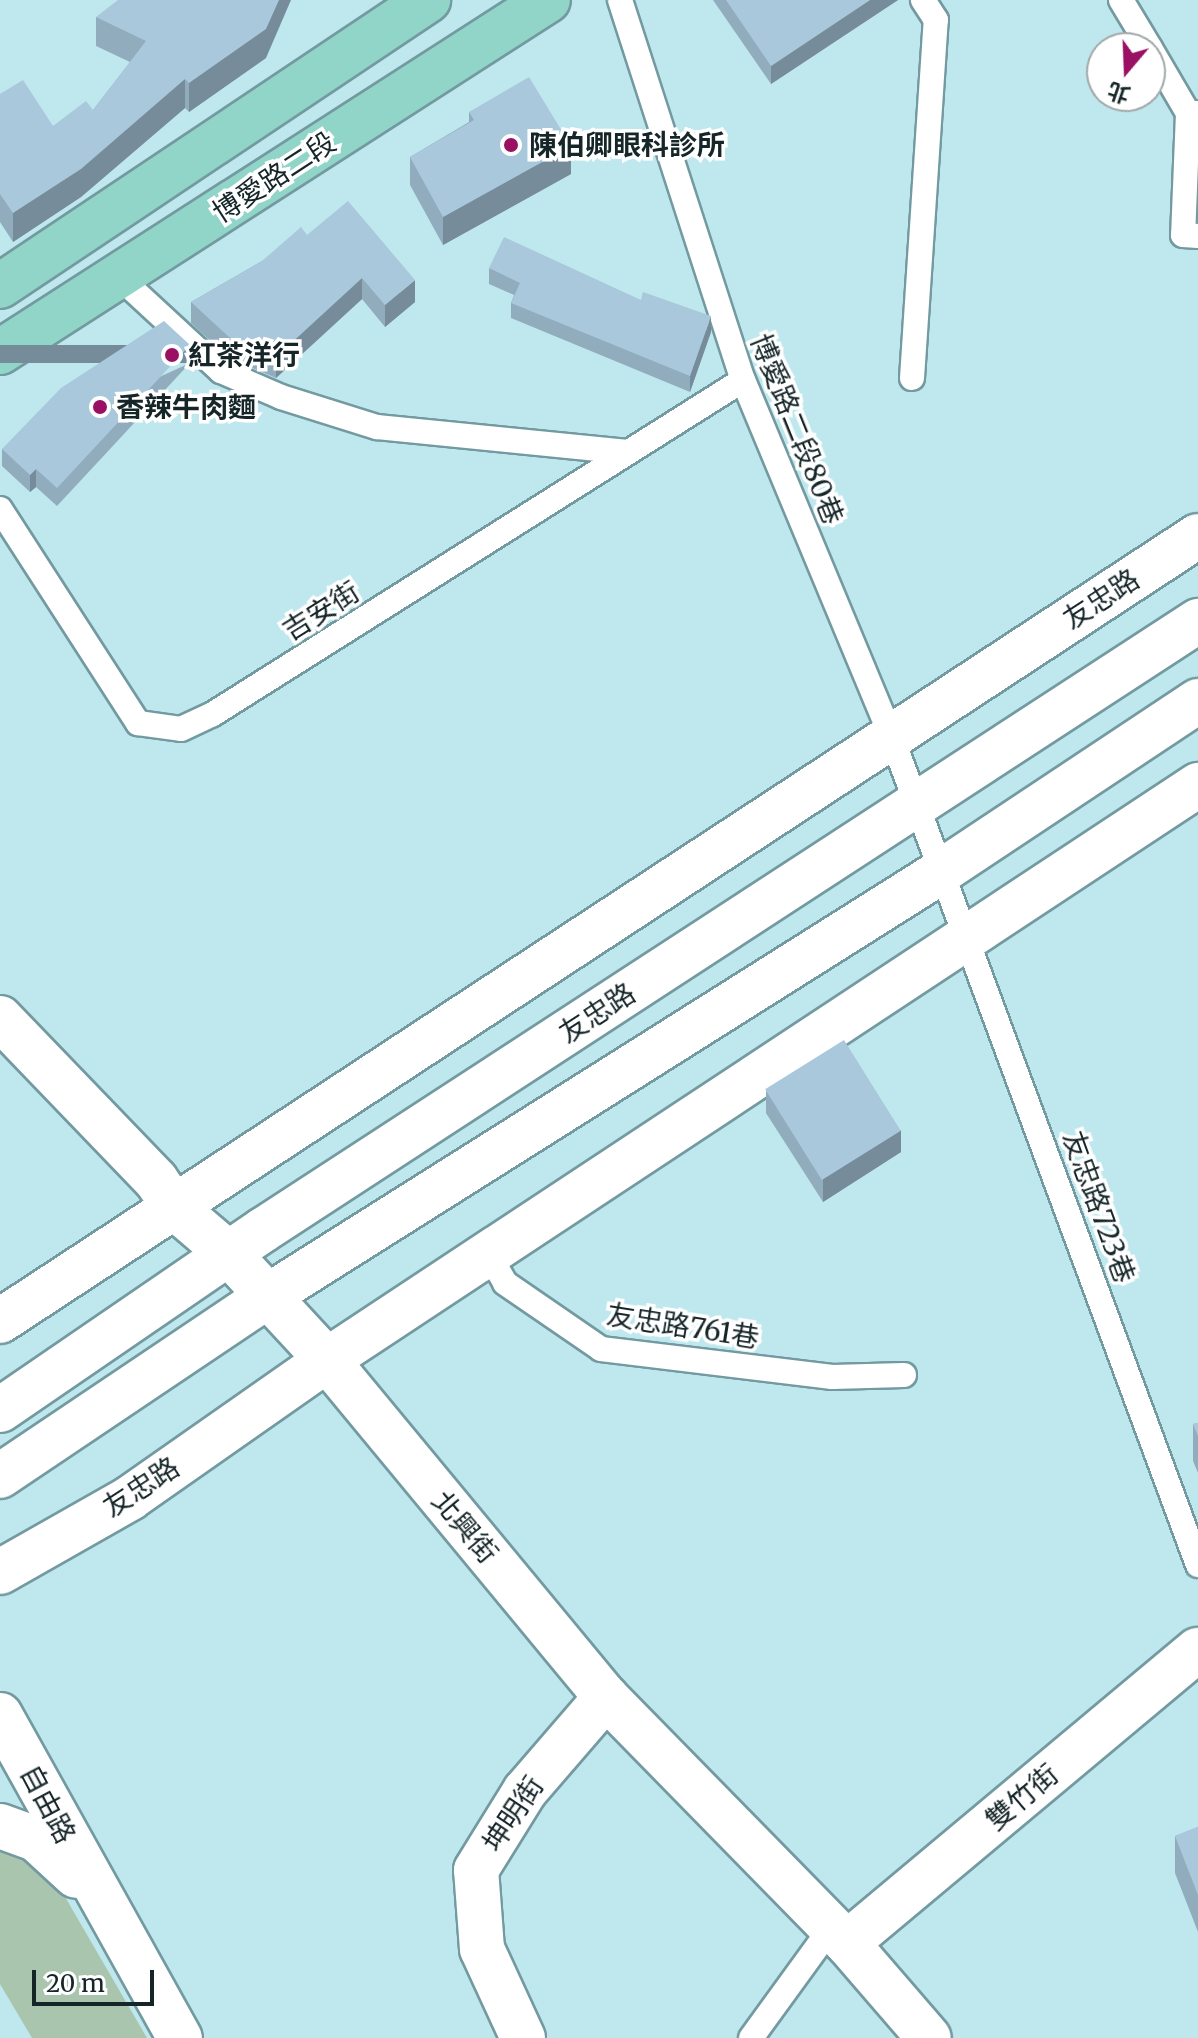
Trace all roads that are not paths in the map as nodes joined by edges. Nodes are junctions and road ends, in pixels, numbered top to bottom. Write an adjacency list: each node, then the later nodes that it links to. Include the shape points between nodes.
1 (428, 0): 11 (main road)
2 (548, 0): 10 (main road, 博愛路二段)
3 (620, 0): 14 (lane, 博愛路二段80巷)
4 (923, 0): 13 (lane, via 936,20)
5 (1121, 0): 6 (lane)
6 (1140, 32)
7 (1166, 72): 8 (lane)
8 (1193, 113): 9 (lane, via 1183,235)
9 (1198, 236)
10 (119, 277): 12 (main road, 博愛路二段); 15 (lane, via 221,371 281,397 377,427)
11 (0, 286)
12 (0, 352)
13 (912, 378)
14 (743, 380): 15 (lane, 吉安街); 20 (lane, 博愛路二段80巷)
15 (628, 452): 16 (lane, 吉安街, via 213,714 181,729 138,723)
16 (0, 509)
17 (1198, 536): 20 (street, 友忠路)
18 (1198, 621): 22 (street, 友忠路)
19 (1198, 701): 23 (street)
20 (891, 735): 22 (lane, 博愛路二段80巷); 26 (street, 友忠路)
21 (1198, 785): 24 (street, 友忠路)
22 (917, 805): 23 (lane, 博愛路二段80巷); 27 (street, 友忠路)
23 (939, 873): 24 (lane, 友忠路723巷); 29 (street)
24 (964, 937): 28 (street, 友忠路); 35 (lane, 友忠路723巷, via 986,984)
25 (0, 1018): 26 (street, 北興街, via 156,1180)
26 (174, 1207): 27 (street, 北興街); 30 (street, 友忠路)
27 (228, 1253): 29 (street, 北興街); 33 (street, 友忠路)
28 (488, 1253): 31 (street, 友忠路); 32 (lane, 友忠路761巷, via 505,1283 601,1349 832,1377)
29 (268, 1296): 31 (street, 北興街); 34 (street)
30 (0, 1321)
31 (327, 1360): 36 (street, 友忠路, via 130,1498); 38 (street, 北興街)
32 (904, 1375)
33 (0, 1410)
34 (0, 1476)
35 (1198, 1565)
36 (0, 1572)
37 (1198, 1650): 42 (street, 雙竹街)
38 (606, 1697): 42 (street, 北興街); 44 (street, 坤明街, via 525,1791 476,1870 482,1949)
39 (0, 1715): 41 (street, 自由路)
40 (0, 1826): 41 (street, 自由路, via 36,1839)
41 (96, 1894): 43 (street, 自由路)
42 (839, 1935): 45 (lane); 46 (street, 北興街)
43 (180, 2038)
44 (523, 2038)
45 (751, 2038)
46 (929, 2038)

